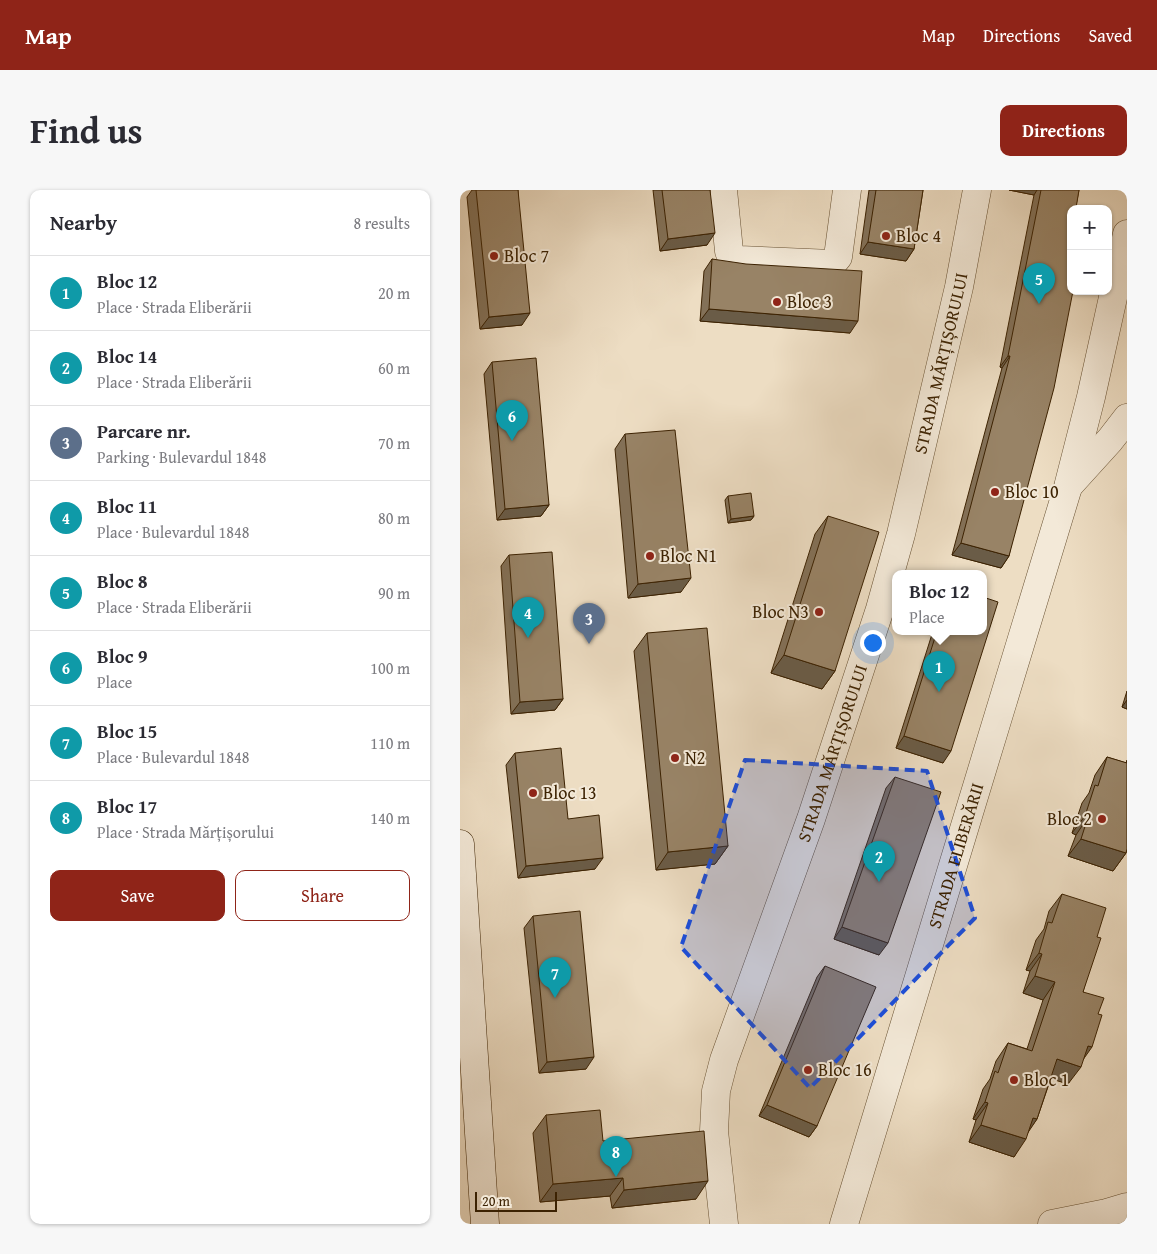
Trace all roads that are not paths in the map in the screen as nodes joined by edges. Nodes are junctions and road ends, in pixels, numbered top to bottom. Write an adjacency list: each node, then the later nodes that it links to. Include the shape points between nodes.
1 (723, 190): 2 (street, via 732,259 832,264 838,257)
2 (847, 190)
3 (977, 190): 10 (street, STRADA MĂRȚIȘORULUI, via 959,287 901,534 880,609 716,1091 714,1132)
4 (1127, 234): 6 (street, STRADA ELIBERĂRII)
5 (1127, 418): 6 (street, STRADA ELIBERĂRII)
6 (1068, 487): 11 (street, STRADA ELIBERĂRII)
7 (460, 844): 9 (street)
8 (1127, 1207): 12 (street)
9 (485, 1224)
10 (724, 1224)
11 (844, 1224)
12 (1052, 1224)

